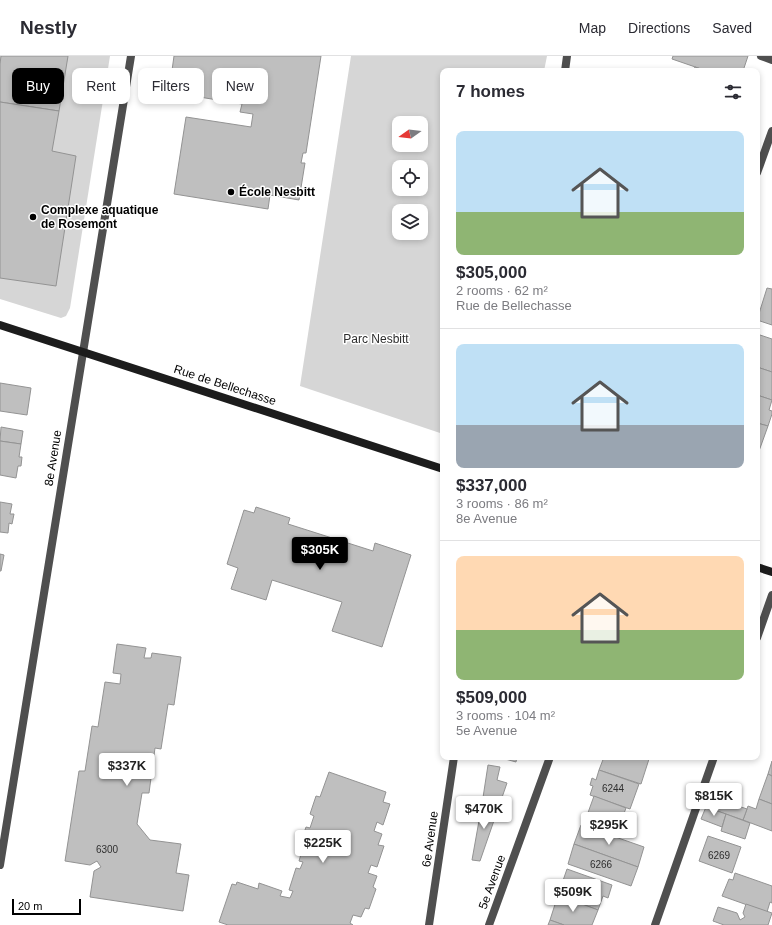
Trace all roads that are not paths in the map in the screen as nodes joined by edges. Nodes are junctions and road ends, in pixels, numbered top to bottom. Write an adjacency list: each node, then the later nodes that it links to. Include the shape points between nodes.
1 (131, 56): 9 (street, 8e Avenue)
2 (567, 56): 5 (street)
3 (761, 56): 4 (street)
4 (772, 60)
5 (565, 68)
6 (772, 131): 7 (street)
7 (760, 165)
8 (0, 325): 9 (street, Rue de Bellechasse)
9 (83, 351): 10 (street, Rue de Bellechasse); 18 (street, 8e Avenue)
10 (440, 468)
11 (760, 568): 12 (street)
12 (772, 572)
13 (772, 595): 14 (street)
14 (760, 629)
15 (454, 760): 19 (street, 6e Avenue)
16 (549, 760): 20 (street, 5e Avenue)
17 (713, 760): 21 (street)
18 (0, 865)
19 (430, 925)
20 (489, 925)
21 (655, 925)

